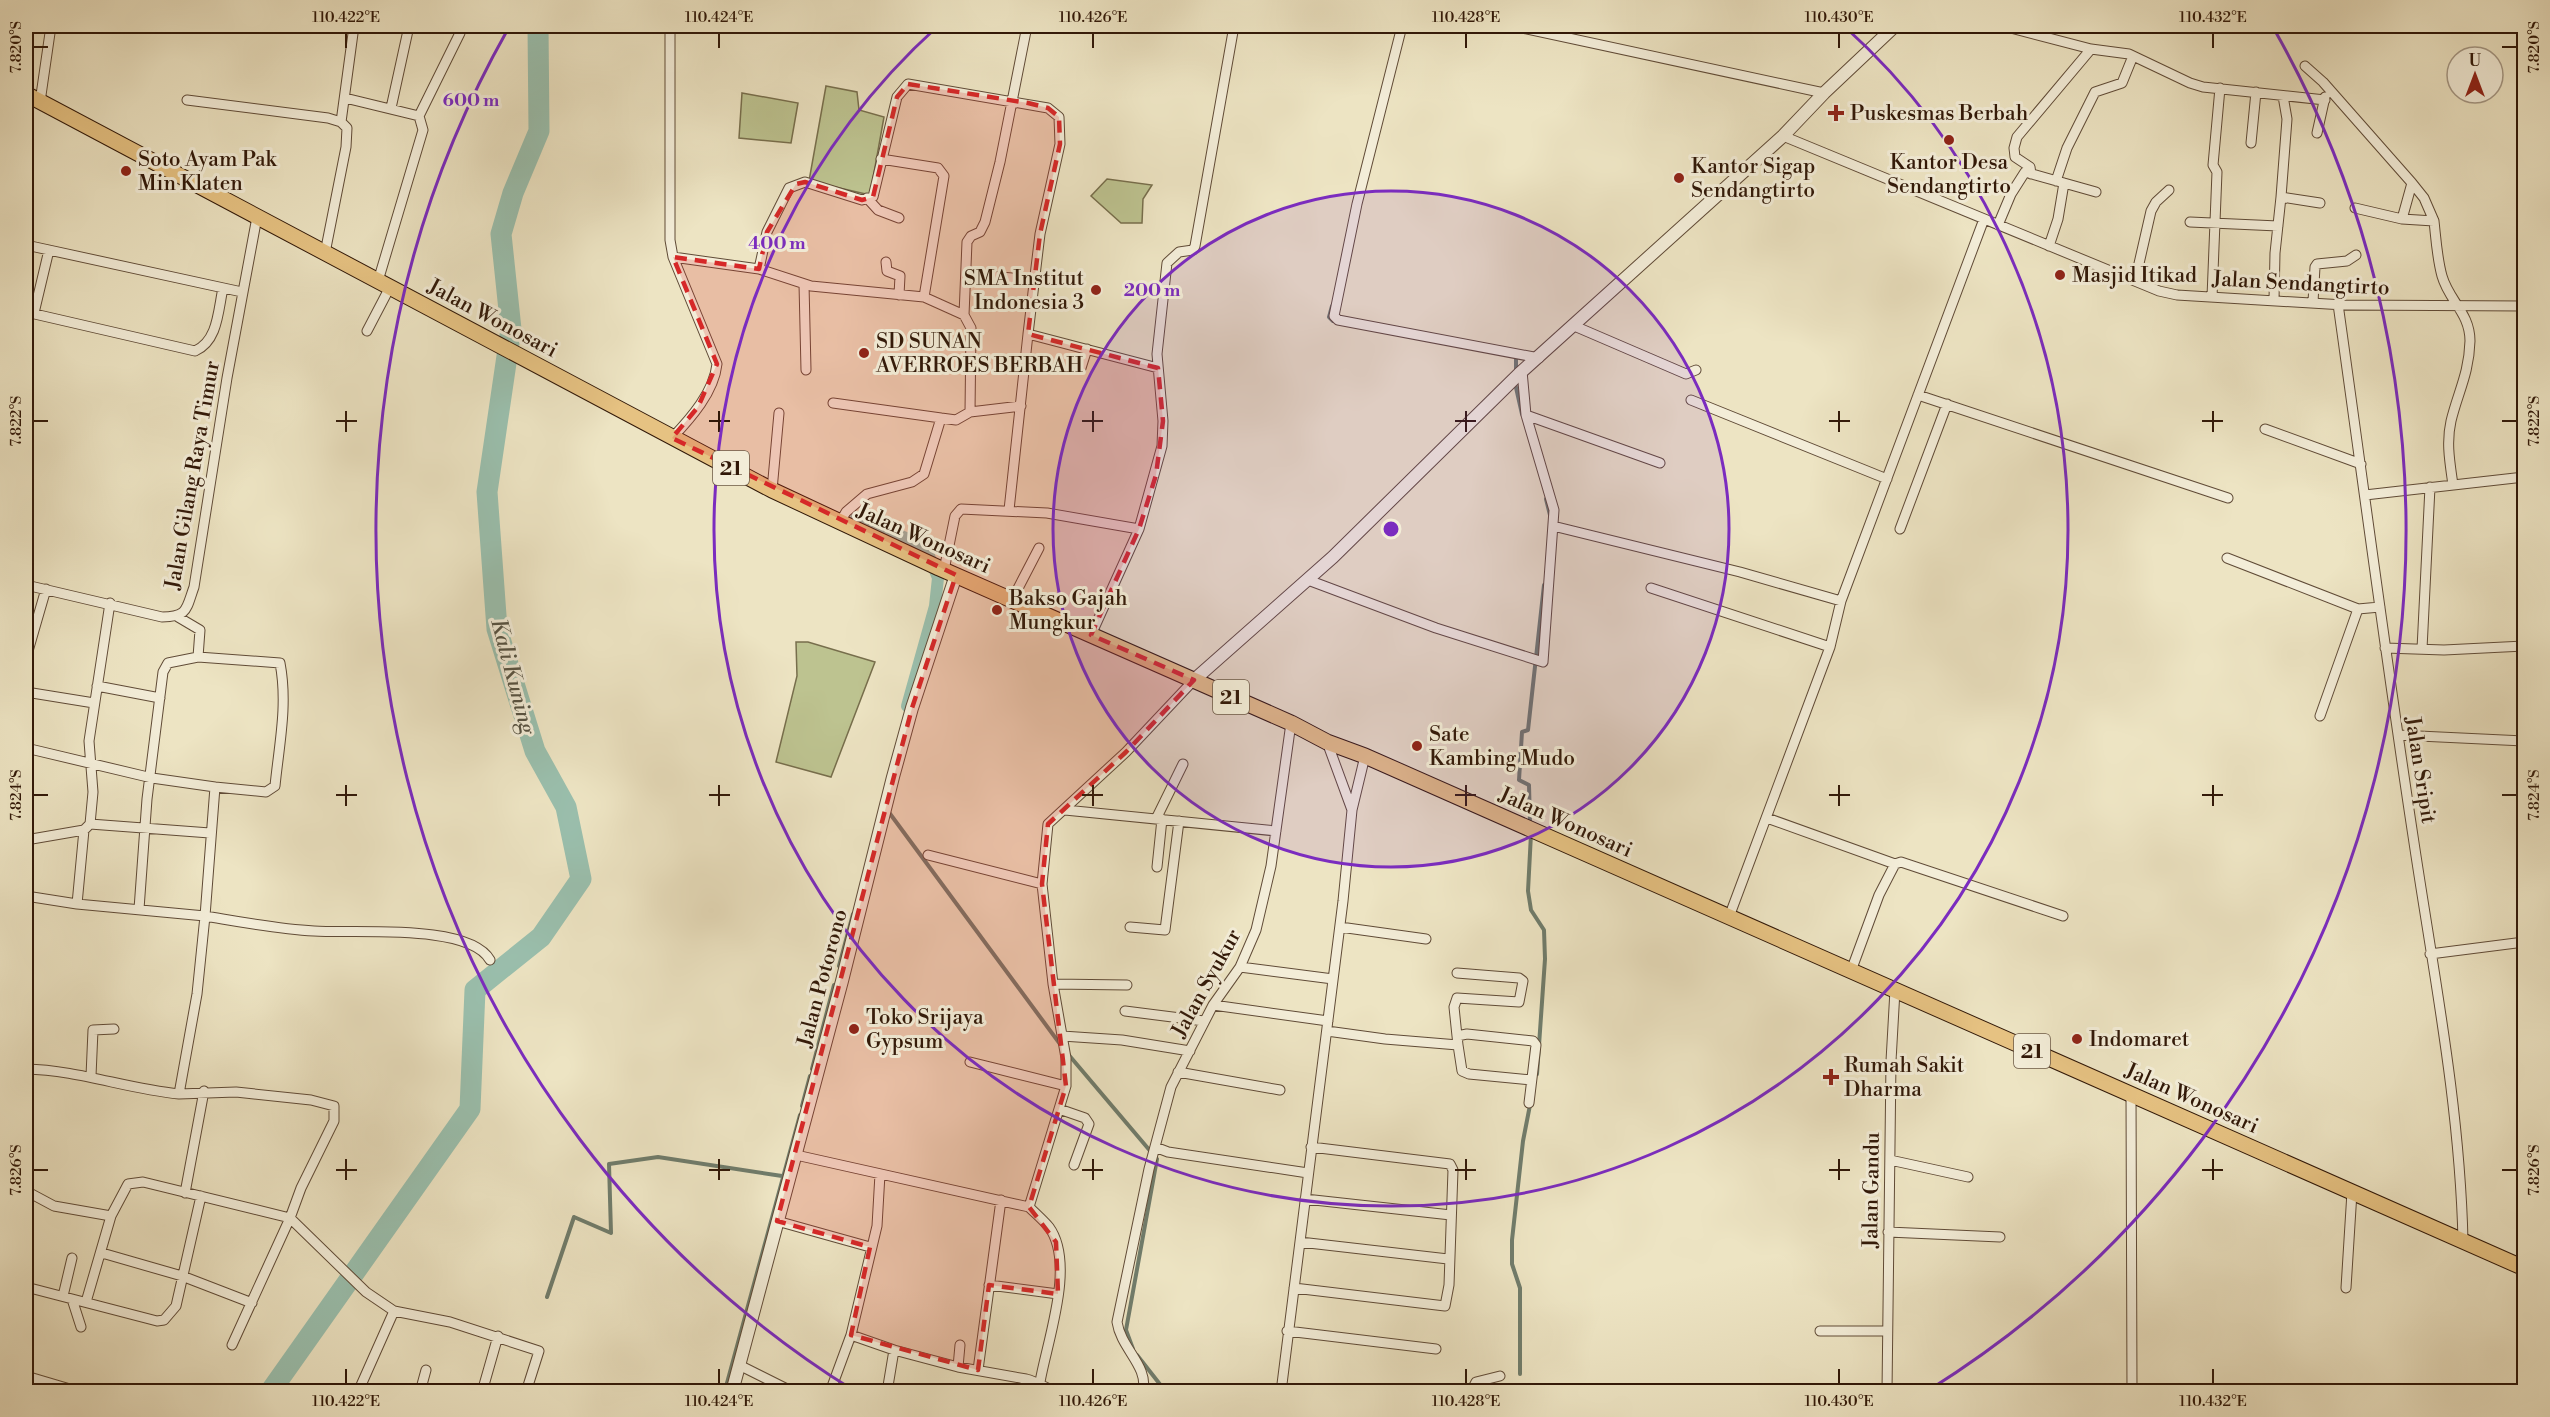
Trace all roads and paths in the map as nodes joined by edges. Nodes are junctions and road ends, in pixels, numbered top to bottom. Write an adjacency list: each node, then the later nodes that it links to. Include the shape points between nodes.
1 (51, 26): 24 (street)
2 (354, 26): 21 (street)
3 (409, 26): 26 (street)
4 (670, 26): 56 (street)
5 (1028, 26): 25 (street)
6 (1234, 26): 82 (street, via 1195,246 1193,250 1179,252 1167,263)
7 (1402, 26): 80 (street, via 1357,204 1334,316 1338,320)
8 (1513, 26): 18 (street)
9 (1895, 26): 18 (street)
10 (2003, 26): 12 (street)
11 (459, 33): 27 (street)
12 (2091, 49): 13 (street); 33 (street, via 2017,137 2015,157 2030,167)
13 (2133, 56): 16 (street, via 2190,83); 34 (street, via 2122,83 2095,92 2067,148)
14 (2305, 66): 15 (street)
15 (2323, 82): 23 (street); 35 (street)
16 (2220, 88): 17 (street); 48 (street, via 2213,165 2217,172)
17 (2256, 92): 20 (street); 31 (street)
18 (1824, 93): 30 (street)
19 (26, 94): 24 (highway, Jalan Wonosari / 21)
20 (2283, 96): 23 (street); 38 (street, via 2288,119)
21 (345, 98): 26 (street); 28 (street)
22 (187, 100): 28 (street)
23 (2325, 100): 29 (street)
24 (40, 102): 42 (highway, Jalan Wonosari / 21)
25 (1010, 102): 32 (street, via 908,84 897,97); 59 (street, via 985,222 967,242); 60 (street, via 1048,108 1059,117 1061,128)
26 (391, 108): 27 (street)
27 (419, 116): 62 (street, via 423,130)
28 (341, 122): 54 (street, via 347,128 347,141)
29 (2317, 133)
30 (1783, 136): 44 (street, Jalan Sendangtirto); 76 (street)
31 (2251, 143)
32 (881, 159): 39 (street, via 876,189 873,197); 67 (street, via 938,168 944,176)
33 (2031, 174): 34 (street); 49 (street, via 2023,174)
34 (2060, 182): 37 (street); 52 (street, via 2058,219)
35 (2412, 183): 45 (street); 46 (street)
36 (2169, 190): 61 (street, via 2151,211)
37 (2096, 192)
38 (2281, 197): 40 (street); 50 (street)
39 (867, 198): 43 (street, via 883,213); 58 (street, via 862,200 805,182 789,188 767,232)
40 (2320, 203)
41 (2355, 208): 45 (street)
42 (257, 217): 54 (highway, Jalan Wonosari / 21); 65 (street, Jalan Gilang Raya Timur)
43 (899, 218)
44 (1984, 219): 49 (street, Jalan Sendangtirto); 86 (street)
45 (2402, 219): 46 (street)
46 (2434, 221): 72 (street, via 2442,275)
47 (2190, 222): 48 (street)
48 (2215, 224): 50 (street); 68 (street)
49 (1998, 225): 52 (street, Jalan Sendangtirto)
50 (2278, 226): 69 (street)
51 (26, 245): 53 (street)
52 (2049, 246): 61 (street, Jalan Sendangtirto)
53 (49, 250): 64 (street); 74 (street)
54 (325, 253): 62 (highway, Jalan Wonosari / 21)
55 (2356, 255): 70 (street, via 2347,261 2317,264)
56 (673, 257): 58 (street); 96 (street, via 717,364 716,374 698,407)
57 (886, 262): 66 (street, via 887,271 900,276)
58 (759, 269): 63 (street)
59 (967, 274): 60 (street); 75 (street)
60 (1034, 280): 78 (street)
61 (2135, 281): 68 (street, Jalan Sendangtirto, via 2177,295)
62 (384, 284): 77 (street); 96 (highway, Jalan Wonosari / 21)
63 (804, 284): 66 (street); 83 (street)
64 (223, 288): 65 (street); 74 (street, via 212,338 195,351)
65 (242, 292): 123 (street, Jalan Gilang Raya Timur, via 194,587 184,613)
66 (899, 295): 67 (street)
67 (924, 297): 75 (street)
68 (2212, 297): 69 (street, Jalan Sendangtirto)
69 (2274, 300): 70 (street, Jalan Sendangtirto)
70 (2313, 302): 71 (street, Jalan Sendangtirto)
71 (2338, 304): 72 (street, Jalan Sendangtirto); 98 (street, Jalan Sripit)
72 (2456, 305): 73 (street, Jalan Sendangtirto); 101 (street, via 2467,317 2470,340 2466,380 2450,431 2448,451)
73 (2524, 306)
74 (30, 313)
75 (964, 315): 91 (street, via 971,328)
76 (1572, 325): 80 (street); 84 (street, via 1686,374)
77 (368, 331)
78 (1028, 334): 79 (street); 90 (street)
79 (1088, 349): 81 (street); 82 (street)
80 (1539, 358): 85 (street)
81 (1081, 368)
82 (1158, 368): 109 (street, via 1162,446)
83 (806, 370)
84 (1696, 370)
85 (1522, 371): 93 (street); 114 (street)
86 (1918, 395): 89 (street); 100 (street)
87 (1690, 400): 100 (street)
88 (833, 403): 94 (street)
89 (1947, 404): 105 (street); 110 (street)
90 (1021, 406): 91 (street); 106 (street)
91 (970, 412): 94 (street, via 956,420)
92 (779, 413): 103 (street)
93 (1526, 415): 97 (street); 108 (street, via 1554,510)
94 (941, 418): 107 (street, via 924,474 912,482 867,494)
95 (2265, 429): 98 (street)
96 (672, 438): 103 (highway, Jalan Wonosari / 21)
97 (1660, 463)
98 (2361, 464): 104 (street, Jalan Sripit)
99 (2524, 477): 101 (street)
100 (1887, 479): 119 (street)
101 (2453, 485): 102 (street)
102 (2430, 487): 104 (street); 129 (street)
103 (772, 490): 107 (highway, Jalan Wonosari / 21)
104 (2365, 495): 121 (street, Jalan Sripit)
105 (2228, 498)
106 (1009, 510): 109 (street); 113 (street, via 957,511)
107 (840, 522): 113 (highway, Jalan Wonosari / 21)
108 (1553, 526): 114 (street, via 1543,662 1436,628); 119 (street)
109 (1139, 529): 124 (street)
110 (1900, 529)
111 (1039, 548): 118 (street)
112 (2227, 558): 122 (street)
113 (947, 571): 118 (highway, Jalan Wonosari / 21); 205 (street, Jalan Potorono)
114 (1308, 580): 132 (street)
115 (26, 585): 117 (street, Jalan Gilang Raya Timur)
116 (1651, 588): 127 (street)
117 (46, 589): 120 (street, Jalan Gilang Raya Timur); 125 (street)
118 (1012, 600): 124 (highway, Jalan Wonosari / 21)
119 (1841, 601): 127 (street)
120 (110, 603): 123 (street, Jalan Gilang Raya Timur, via 162,617); 133 (street)
121 (2379, 607): 122 (street); 128 (street, Jalan Sripit)
122 (2358, 609): 137 (street)
123 (178, 617): 130 (street, via 200,630)
124 (1091, 635): 132 (highway, Jalan Wonosari / 21)
125 (28, 637): 131 (street)
126 (2524, 646): 129 (street)
127 (1830, 647): 151 (street)
128 (2385, 648): 129 (street); 139 (street, Jalan Sripit)
129 (2422, 649)
130 (198, 657): 135 (street, via 164,667); 147 (street, via 280,663 285,686 272,790)
131 (26, 658)
132 (1194, 680): 138 (highway, Jalan Wonosari / 21); 148 (street)
133 (97, 686): 135 (street); 136 (street)
134 (26, 692): 136 (street)
135 (160, 698): 146 (street)
136 (94, 703): 145 (street)
137 (2320, 716)
138 (1291, 723): 141 (highway, Jalan Wonosari / 21); 155 (street, Jalan Syukur)
139 (2398, 735): 140 (street); 174 (street, Jalan Sripit)
140 (2524, 741)
141 (1327, 742): 143 (highway, Jalan Wonosari / 21); 149 (street)
142 (26, 748): 145 (street)
143 (1365, 756): 149 (street); 167 (highway, Jalan Wonosari / 21)
144 (1183, 764): 150 (street)
145 (90, 765): 146 (street); 153 (street, via 93,792)
146 (152, 778): 147 (street); 154 (street)
147 (215, 787): 156 (street)
148 (1065, 810): 150 (street); 161 (street, via 1048,824)
149 (1352, 810): 170 (street)
150 (1160, 818): 152 (street); 160 (street)
151 (1767, 818): 159 (street); 167 (street)
152 (1179, 821): 155 (street); 169 (street, via 1166,930)
153 (87, 827): 154 (street); 157 (street); 163 (street)
154 (145, 828): 156 (street); 164 (street)
155 (1276, 831): 176 (street, Jalan Syukur, via 1264,902)
156 (210, 833): 165 (street)
157 (26, 840)
158 (928, 855): 161 (street)
159 (1895, 864): 166 (street, via 1901,862); 177 (street, via 1879,895)
160 (1157, 867)
161 (1042, 884): 180 (street)
162 (26, 896): 163 (street)
163 (77, 904): 164 (street)
164 (139, 909): 165 (street)
165 (205, 916): 175 (street, via 316,932 418,933 471,942 484,950); 199 (street, via 197,994)
166 (2063, 916)
167 (1729, 917): 177 (highway, Jalan Wonosari / 21)
168 (26, 919): 171 (street)
169 (1130, 927)
170 (1340, 927): 172 (street); 179 (street)
171 (26, 934)
172 (1426, 939)
173 (2524, 942): 174 (street)
174 (2430, 954): 224 (street, Jalan Sripit, via 2454,1101)
175 (490, 960)
176 (1240, 967): 179 (street); 183 (street, Jalan Syukur)
177 (1851, 971): 182 (highway, Jalan Wonosari / 21)
178 (1457, 973): 189 (street, via 1523,981 1519,1002 1457,998)
179 (1333, 979): 186 (street)
180 (1053, 984): 181 (street); 188 (street)
181 (1127, 985)
182 (1895, 990): 200 (highway, Jalan Wonosari / 21); 206 (street, Jalan Gandu)
183 (1213, 1005): 185 (street, Jalan Syukur); 186 (street)
184 (1125, 1011): 185 (street)
185 (1204, 1021): 190 (street, Jalan Syukur)
186 (1327, 1026): 189 (street, via 1385,1040); 203 (street)
187 (114, 1029): 194 (street, via 93,1030)
188 (1063, 1039): 190 (street, via 1122,1040); 196 (street)
189 (1457, 1040): 195 (street, via 1461,1071); 195 (street, via 1467,1034 1535,1042)
190 (1190, 1051): 193 (street, Jalan Syukur)
191 (970, 1062): 196 (street)
192 (26, 1069): 194 (street)
193 (1178, 1072): 197 (street); 204 (street, Jalan Syukur)
194 (91, 1076): 199 (street)
195 (1531, 1080): 201 (street)
196 (1066, 1086): 202 (street)
197 (1280, 1090)
198 (204, 1091): 199 (street); 213 (street); 220 (street, via 312,1100 333,1107 334,1121)
199 (179, 1094)
200 (2131, 1094): 212 (highway, Jalan Wonosari / 21); 274 (street)
201 (1529, 1103)
202 (1059, 1109): 207 (street, via 1085,1118 1089,1124); 217 (street)
203 (1311, 1147): 208 (street); 218 (street, via 1450,1164)
204 (1155, 1148): 208 (street); 270 (street, Jalan Syukur, via 1117,1323 1124,1346 1143,1372)
205 (796, 1155): 209 (street); 221 (street, Jalan Potorono)
206 (1890, 1160): 210 (street); 222 (street, Jalan Gandu)
207 (1074, 1165)
208 (1308, 1173): 215 (street)
209 (880, 1174): 216 (street); 226 (street, via 876,1226)
210 (1968, 1177)
211 (26, 1191): 219 (street, via 54,1206)
212 (2352, 1192): 224 (highway, Jalan Wonosari / 21); 235 (street)
213 (185, 1193): 214 (street); 219 (street, via 135,1182 128,1184)
214 (201, 1196): 220 (street); 231 (street)
215 (1305, 1199): 218 (street); 225 (street)
216 (1001, 1200): 217 (street); 232 (street)
217 (1029, 1207): 236 (street, via 1050,1228 1056,1242)
218 (1451, 1215): 229 (street)
219 (111, 1216): 227 (street)
220 (290, 1218): 239 (street); 240 (street, via 363,1289)
221 (777, 1221): 226 (street); 251 (street, Jalan Potorono)
222 (1888, 1232): 223 (street); 243 (street, Jalan Gandu)
223 (2000, 1237)
224 (2463, 1241): 230 (highway, Jalan Wonosari / 21)
225 (1300, 1242): 229 (street); 234 (street)
226 (870, 1247): 245 (street)
227 (102, 1253): 231 (street); 238 (street)
228 (72, 1258): 237 (street)
229 (1448, 1259): 234 (street, via 1445,1306)
230 (2524, 1268)
231 (183, 1276): 238 (street, via 176,1306 164,1320); 239 (street)
232 (989, 1285): 236 (street); 254 (street)
233 (26, 1287): 237 (street)
234 (1294, 1288): 244 (street)
235 (2346, 1288)
236 (1058, 1294): 258 (street)
237 (68, 1297): 238 (street); 241 (street)
238 (86, 1302)
239 (252, 1303): 247 (street)
240 (394, 1311): 246 (street); 260 (street)
241 (81, 1327)
242 (1820, 1331): 243 (street)
243 (1886, 1331): 273 (street, Jalan Gandu)
244 (1287, 1332): 249 (street); 271 (street)
245 (851, 1335): 250 (street); 266 (street)
246 (498, 1336): 262 (street); 263 (street, via 539,1351)
247 (232, 1345)
248 (960, 1345): 252 (street)
249 (1436, 1349)
250 (894, 1350): 252 (street); 267 (street)
251 (739, 1365): 264 (street, Jalan Potorono); 265 (street)
252 (958, 1367): 254 (street)
253 (426, 1370): 261 (street)
254 (978, 1370): 257 (street)
255 (26, 1376): 259 (street)
256 (1500, 1376): 272 (street, via 1476,1382)
257 (1026, 1379): 258 (street); 268 (street)
258 (1040, 1382): 269 (street)
259 (80, 1392)
260 (358, 1392)
261 (420, 1392)
262 (482, 1392)
263 (526, 1392)
264 (732, 1392)
265 (793, 1392)
266 (830, 1392)
267 (887, 1392)
268 (1023, 1392)
269 (1058, 1392)
270 (1143, 1392)
271 (1281, 1392)
272 (1471, 1392)
273 (1887, 1392)
274 (2132, 1392)

